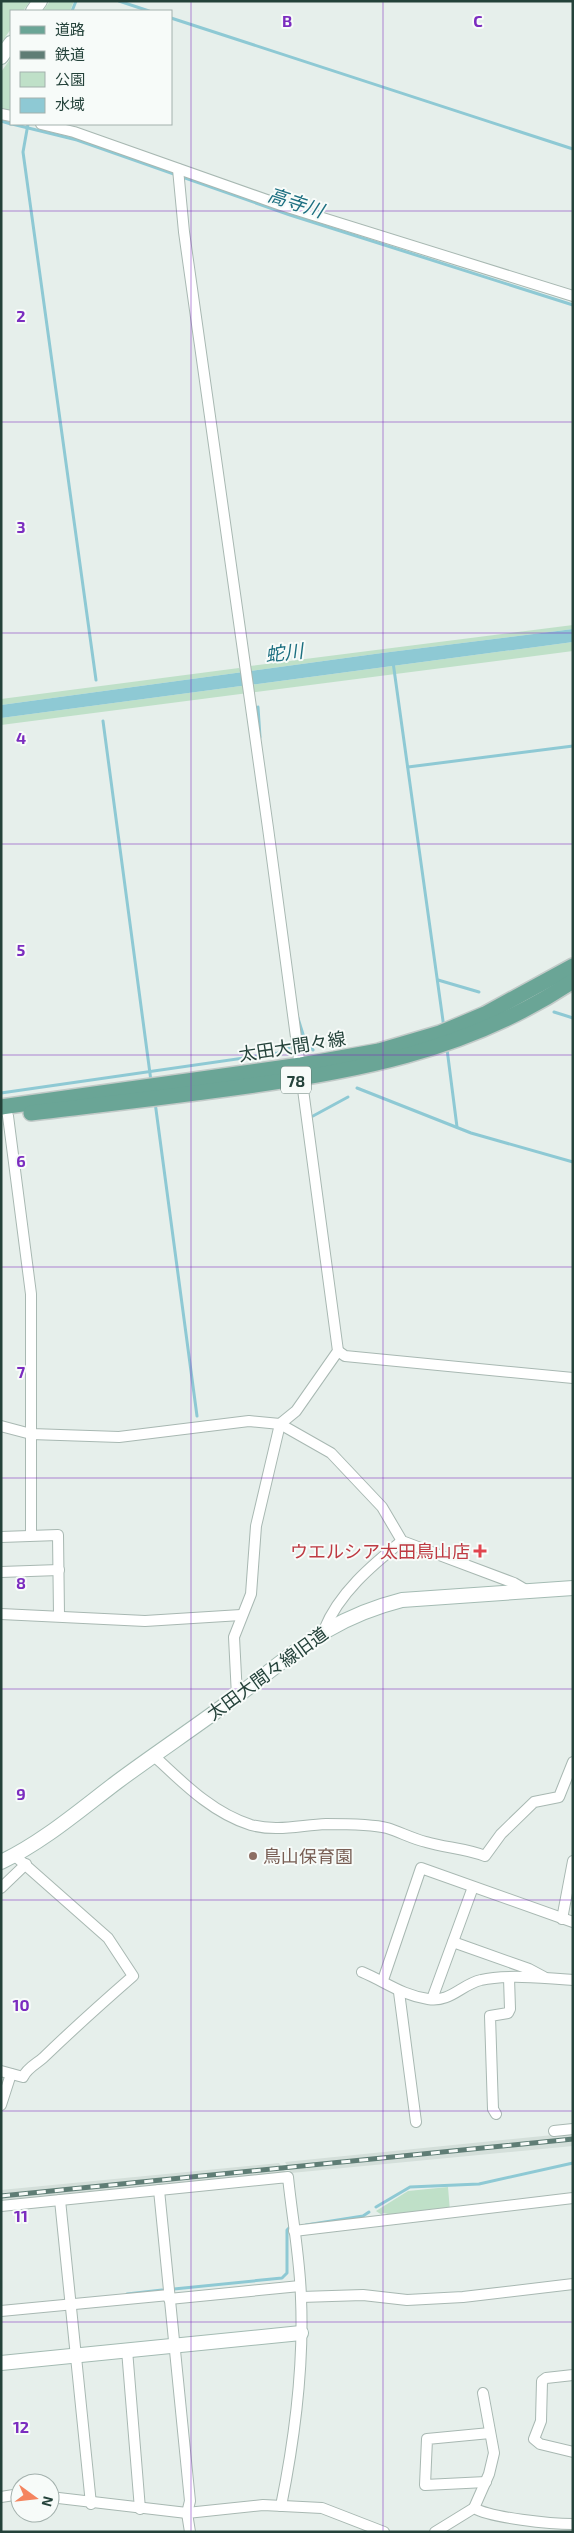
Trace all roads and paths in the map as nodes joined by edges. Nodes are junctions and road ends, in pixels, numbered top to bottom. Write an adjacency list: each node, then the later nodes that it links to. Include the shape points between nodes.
1 (10, 44): 2 (street)
2 (1, 57)
3 (45, 125): 4 (street)
4 (178, 169): 5 (street, via 281,205); 8 (street, via 184,232)
5 (573, 296)
6 (573, 966): 8 (main road, 太田大間々線 / 78, via 513,1000 440,1033)
7 (573, 981): 8 (main road, 太田大間々線 / 78, via 442,1046 379,1064)
8 (301, 1072): 9 (main road, 太田大間々線 / 78); 10 (street)
9 (3, 1113): 14 (street, via 31,1294)
10 (338, 1351): 11 (street, via 345,1356); 12 (street, via 296,1411)
11 (573, 1378)
12 (280, 1424): 14 (street, via 249,1421 119,1437); 17 (street, via 332,1453 382,1507); 24 (street, via 256,1526 251,1594)
13 (1, 1426): 14 (street)
14 (31, 1434): 15 (street)
15 (31, 1535): 16 (street); 18 (street, via 58,1535)
16 (1, 1537)
17 (402, 1540): 21 (street); 25 (street, via 358,1581 331,1613)
18 (59, 1570): 19 (street); 23 (street)
19 (1, 1572)
20 (573, 1588): 21 (street, 太田大間々線旧道)
21 (526, 1590): 25 (street, 太田大間々線旧道, via 402,1600 359,1613)
22 (1, 1614): 23 (street)
23 (60, 1615): 24 (street, via 145,1621)
24 (241, 1615): 26 (street, via 234,1637)
25 (324, 1630): 26 (street, 太田大間々線旧道)
26 (237, 1696): 27 (street, 太田大間々線旧道)
27 (153, 1755): 28 (street, via 197,1795 250,1824 272,1828 326,1824 385,1828 426,1842 466,1848 485,1856 501,1834 534,1802 559,1797); 29 (street, 太田大間々線旧道)
28 (573, 1762)
29 (14, 1855): 31 (street, 太田大間々線旧道); 32 (street)
30 (573, 1861): 33 (street)
31 (1, 1862)
32 (26, 1864): 35 (street); 45 (street, via 108,1938 133,1976 23,2076)
33 (570, 1886): 36 (street)
34 (473, 1887): 36 (street); 37 (street); 41 (street, via 421,1868)
35 (1, 1888)
36 (568, 1921)
37 (453, 1942): 40 (street, via 529,1969); 44 (street)
38 (362, 1972): 41 (street)
39 (509, 1978): 40 (street); 44 (street, via 480,1980 448,1997); 47 (street, via 510,2009 508,2013 490,2016 493,2109)
40 (545, 1978): 42 (street)
41 (383, 1980): 43 (street)
42 (573, 1980)
43 (399, 1992): 44 (street); 48 (street)
44 (432, 2000)
45 (6, 2072): 46 (street)
46 (1, 2105)
47 (496, 2114)
48 (416, 2122)
49 (573, 2129): 50 (street)
50 (554, 2131)
51 (159, 2190): 53 (street); 55 (street, via 288,2177); 58 (street)
52 (573, 2198): 55 (street)
53 (60, 2200): 54 (street); 60 (street)
54 (1, 2206)
55 (294, 2231): 57 (street)
56 (573, 2284): 59 (street, via 407,2300 363,2295)
57 (300, 2286): 58 (street); 59 (street)
58 (169, 2297): 60 (street); 63 (street)
59 (301, 2297): 62 (street)
60 (71, 2305): 61 (street); 65 (street)
61 (1, 2311)
62 (301, 2333): 63 (street); 74 (street, via 298,2408)
63 (175, 2346): 64 (street); 77 (street, via 190,2501)
64 (127, 2350): 65 (street); 76 (street)
65 (76, 2356): 66 (street); 73 (street)
66 (1, 2363)
67 (573, 2375): 70 (street, via 546,2378 542,2382 541,2421 534,2439 540,2444)
68 (483, 2393): 69 (street)
69 (490, 2433): 71 (street, via 493,2458); 71 (street, via 427,2439 425,2485)
70 (573, 2452)
71 (486, 2482): 75 (street)
72 (60, 2499): 73 (street)
73 (91, 2504): 76 (street)
74 (281, 2506): 77 (street, via 247,2506); 80 (street, via 322,2508)
75 (474, 2508): 78 (street, via 506,2517); 81 (street)
76 (140, 2509): 77 (street)
77 (188, 2513): 79 (street)
78 (573, 2524)
79 (190, 2532)
80 (384, 2532)
81 (435, 2532)

